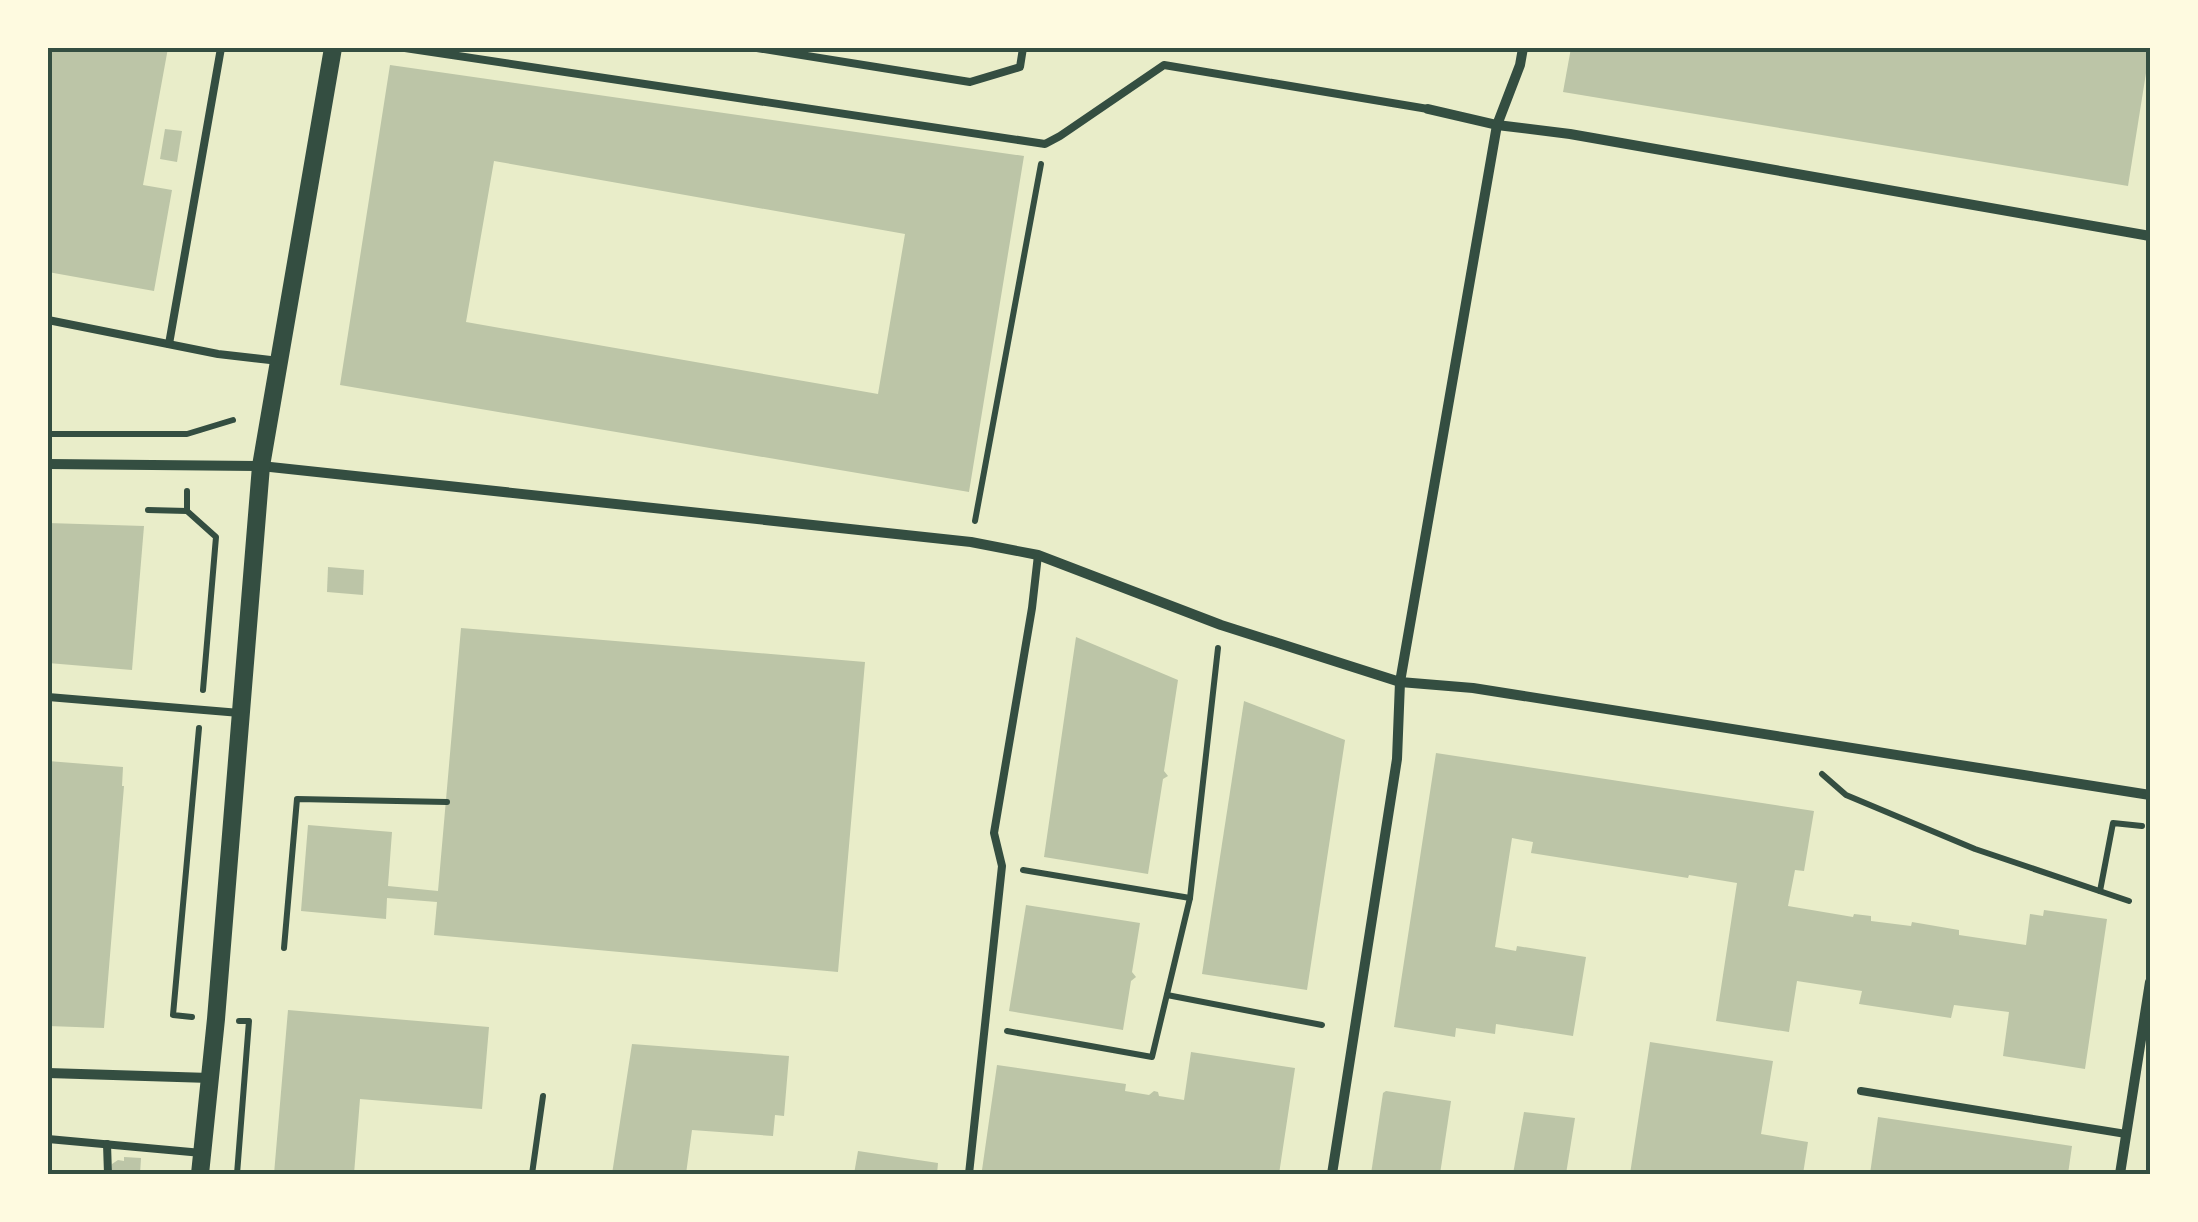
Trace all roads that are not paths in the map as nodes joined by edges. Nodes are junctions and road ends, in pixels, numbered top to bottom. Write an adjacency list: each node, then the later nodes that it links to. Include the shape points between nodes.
1 (221, 48): 11 (lane)
2 (333, 48): 12 (street)
3 (405, 48): 7 (lane, via 1045,144 1164,65)
4 (758, 48): 5 (lane, via 970,82 1020,67)
5 (1024, 48)
6 (1523, 48): 8 (street)
7 (1428, 109): 8 (street)
8 (1497, 125): 9 (street); 16 (street)
9 (2147, 235)
10 (48, 320): 11 (lane)
11 (169, 344): 12 (lane)
12 (279, 361): 14 (street)
13 (48, 464): 14 (street)
14 (261, 466): 15 (street, via 971,542); 18 (street)
15 (1038, 556): 16 (street, via 1220,625); 30 (lane, via 994,833 1002,866)
16 (1400, 682): 19 (street); 31 (street, via 1397,759)
17 (48, 697): 18 (lane)
18 (240, 713): 22 (street)
19 (2150, 795)
20 (2150, 982): 24 (street)
21 (48, 1074): 22 (street)
22 (210, 1078): 27 (street)
23 (1862, 1090): 24 (lane)
24 (2126, 1134): 32 (street)
25 (48, 1139): 26 (lane)
26 (107, 1144): 27 (lane); 28 (lane)
27 (202, 1153): 29 (street)
28 (108, 1174)
29 (200, 1174)
30 (969, 1174)
31 (1332, 1174)
32 (2120, 1174)

